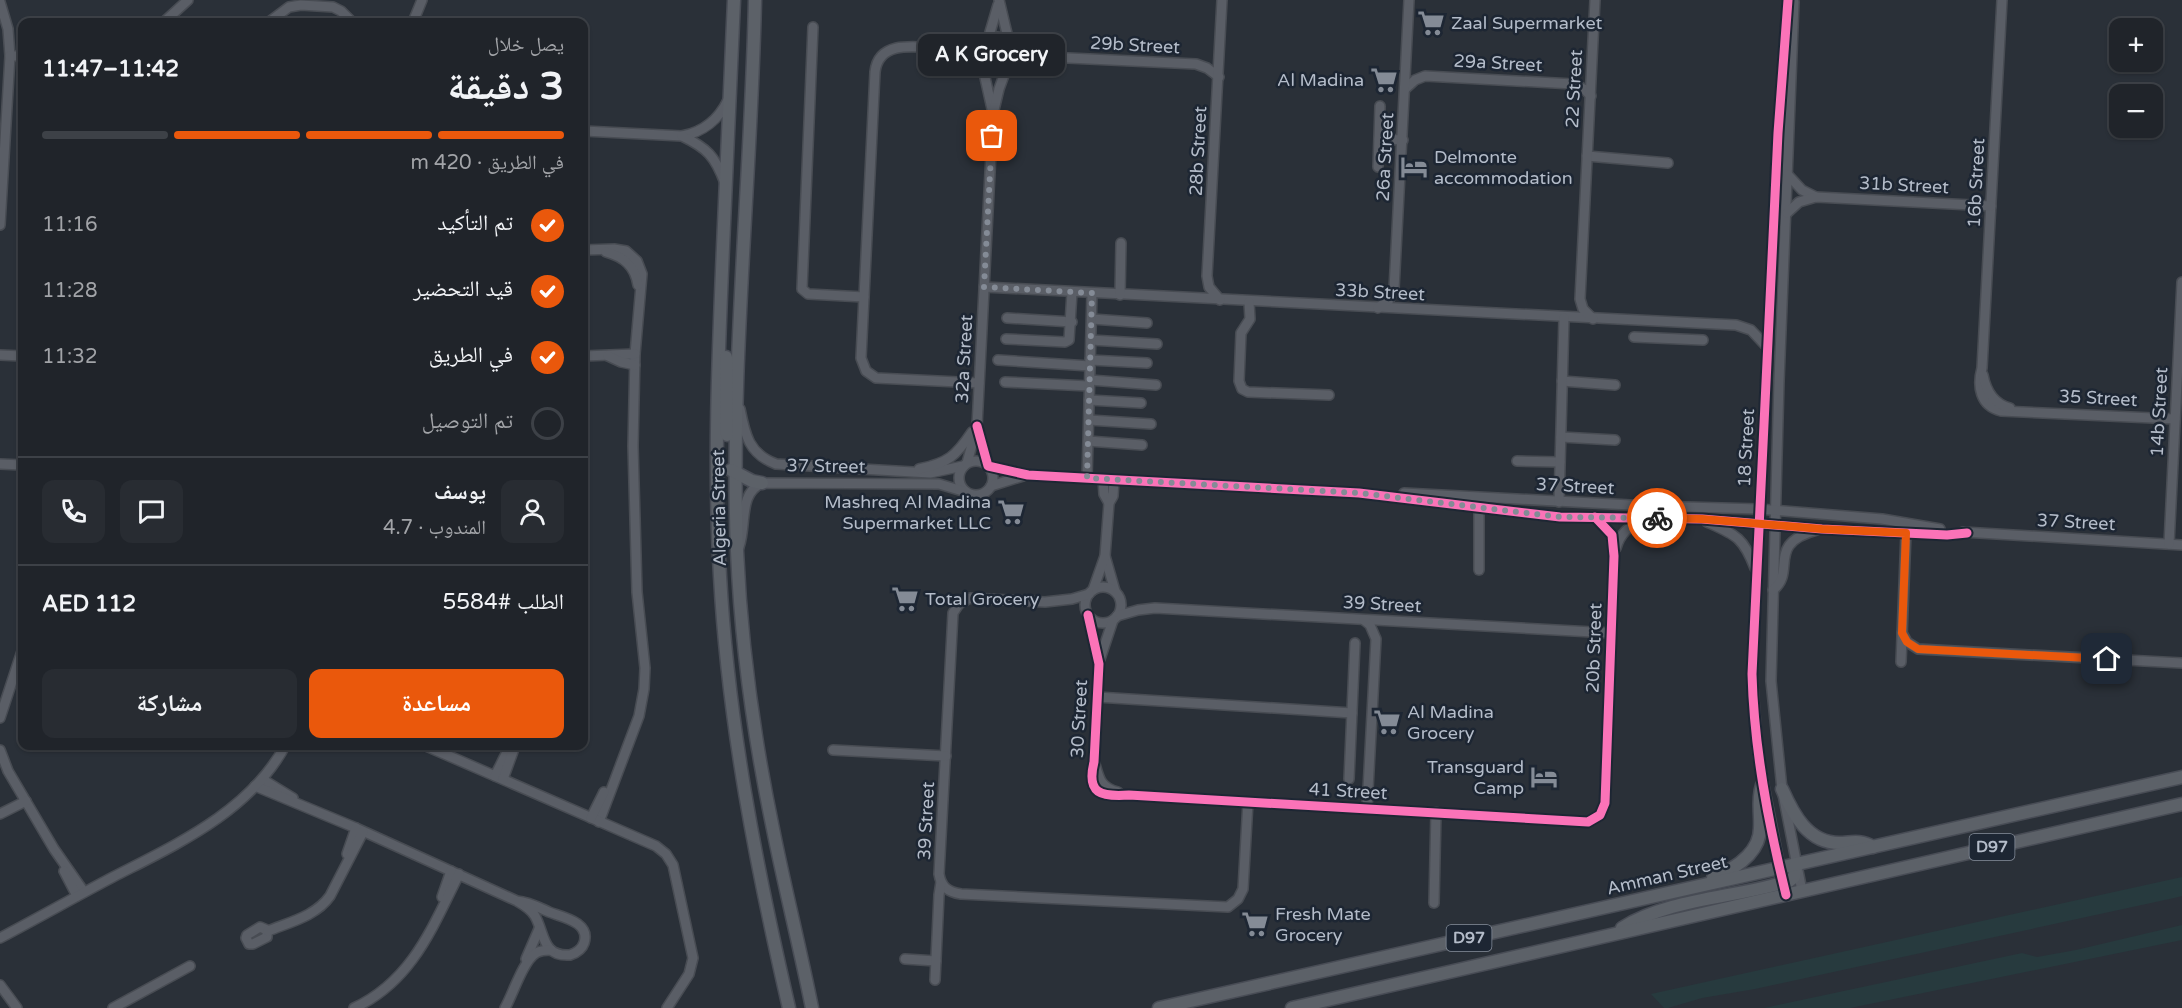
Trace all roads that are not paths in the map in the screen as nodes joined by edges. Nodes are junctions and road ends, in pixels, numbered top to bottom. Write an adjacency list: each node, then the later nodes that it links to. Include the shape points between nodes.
1 (188, 0): 13 (street)
2 (422, 0): 16 (street)
3 (734, 0): 26 (main road, Algeria Street)
4 (755, 0): 86 (main road, Algeria Street)
5 (1222, 0): 24 (street, 28b Street)
6 (1409, 0): 25 (street, 26a Street)
7 (1595, 0): 27 (street, 22 Street)
8 (1788, 0): 69 (street, 18 Street)
9 (1794, 0): 37 (street, 18 Street)
10 (2002, 0): 40 (street, 16b Street)
11 (999, 1): 18 (street); 19 (street)
12 (0, 2): 20 (street)
13 (168, 18)
14 (274, 18): 15 (street, via 289,7 301,5 333,7)
15 (348, 18)
16 (415, 18)
17 (813, 27): 51 (street, via 802,288 808,294)
18 (986, 41): 19 (street, via 1001,37); 22 (street, via 980,52); 51 (street, via 956,49 896,47 884,52 877,61)
19 (1009, 42): 23 (street, via 1014,50)
20 (10, 56): 21 (street); 43 (street)
21 (18, 56)
22 (982, 62): 23 (street, via 993,70); 29 (street, 32a Street)
23 (1009, 66): 24 (street, 29b Street, via 1028,58 1047,57 1196,64); 29 (street, 32a Street)
24 (1219, 77): 52 (street, 28b Street, via 1207,276 1212,292)
25 (1405, 89): 27 (street, 29a Street, via 1425,76 1573,84); 33 (street, 26a Street)
26 (729, 96): 31 (street, via 711,123); 38 (main road, Algeria Street)
27 (1591, 96): 34 (street, 22 Street)
28 (1380, 106): 32 (street)
29 (993, 114): 47 (street, 32a Street)
30 (588, 131): 31 (street)
31 (682, 136): 38 (street, via 710,154)
32 (1379, 139): 33 (street); 36 (street)
33 (1403, 140): 54 (street, 26a Street, via 1394,289 1389,300)
34 (1587, 156): 35 (street); 57 (street, 22 Street, via 1580,298 1583,309)
35 (1668, 163)
36 (1378, 167)
37 (1788, 175): 39 (street, via 1802,190); 41 (street, 18 Street)
38 (726, 185): 42 (main road, Algeria Street)
39 (1816, 197): 40 (street, 31b Street); 41 (street, 31b Street, via 1799,202)
40 (1991, 206): 79 (street, 16b Street)
41 (1787, 213): 118 (street, 18 Street)
42 (725, 222): 105 (main road, via 730,240 727,460); 205 (main road, Algeria Street, via 717,486 724,626 746,802)
43 (0, 225)
44 (1121, 243): 50 (street)
45 (588, 250): 70 (street, via 616,255 635,272 639,293)
46 (2182, 282): 67 (street, 14b Street)
47 (984, 287): 48 (street, 33b Street); 82 (street, 32a Street)
48 (1072, 292): 49 (street, 33b Street); 59 (street)
49 (1092, 293): 50 (street, 33b Street); 58 (street)
50 (1120, 295): 52 (street, 33b Street)
51 (864, 297): 82 (street, via 861,358 869,374 876,378)
52 (1220, 300): 53 (street, 33b Street)
53 (1249, 302): 54 (street, 33b Street); 87 (street, via 1250,319 1241,333 1242,389)
54 (1378, 308): 56 (street, 33b Street)
55 (1007, 318): 59 (street)
56 (1564, 318): 57 (street, 33b Street); 80 (street)
57 (1593, 319): 61 (street, 33b Street)
58 (1092, 320): 60 (street); 65 (street)
59 (1072, 322): 64 (street, via 1071,338 1065,342)
60 (1147, 323)
61 (1669, 323): 63 (street); 69 (street, 33b Street, via 1741,326 1751,330)
62 (1634, 337): 63 (street)
63 (1668, 338): 66 (street)
64 (1006, 339)
65 (1091, 340): 68 (street); 76 (street)
66 (1702, 340)
67 (2180, 343): 90 (street, 14b Street)
68 (1157, 344)
69 (1767, 347): 117 (street, 18 Street)
70 (635, 354): 74 (street); 78 (street)
71 (0, 355): 72 (street)
72 (18, 356)
73 (588, 356): 74 (street)
74 (608, 356): 78 (street)
75 (998, 360): 76 (street)
76 (1090, 363): 77 (street); 83 (street)
77 (1147, 363)
78 (635, 364): 173 (street, via 635,538 645,679 639,716)
79 (1982, 368): 90 (street, 35 Street, via 1993,399 2019,411)
80 (1562, 381): 85 (street); 94 (street)
81 (1005, 382): 83 (street)
82 (979, 383): 93 (street, 32a Street)
83 (1090, 383): 84 (street); 88 (street)
84 (1156, 385)
85 (1615, 385)
86 (736, 387): 104 (street, 37 Street, via 747,441 768,462); 105 (main road, Algeria Street)
87 (1329, 395)
88 (1089, 400): 89 (street); 91 (street)
89 (1141, 403)
90 (2175, 419): 127 (street, 14b Street)
91 (1089, 420): 92 (street); 96 (street)
92 (1151, 424)
93 (977, 426): 102 (street, 32a Street); 103 (street, 32a Street); 104 (street, via 959,451 946,461)
94 (1561, 437): 95 (street); 99 (street)
95 (1615, 440)
96 (1088, 441): 97 (street); 107 (street)
97 (1142, 445)
98 (1517, 461): 99 (street)
99 (1560, 462): 115 (street)
100 (0, 464): 101 (street)
101 (18, 465)
102 (965, 465): 103 (street, via 976,460); 104 (street, 37 Street, via 938,472); 112 (street, via 958,480)
103 (988, 466): 106 (street, 37 Street); 111 (street, via 993,476)
104 (904, 471)
105 (734, 473): 110 (main road); 129 (main road, Algeria Street)
106 (1028, 476): 107 (street, 37 Street); 111 (street, 37 Street)
107 (1087, 478): 108 (street, 37 Street)
108 (1103, 479): 109 (street, 37 Street); 114 (street)
109 (1114, 480): 113 (street, 37 Street); 114 (street)
110 (762, 483): 112 (street, 37 Street, via 939,484); 129 (street, 37 Street, via 747,497 743,536)
111 (991, 486): 112 (street, via 980,495)
112 (966, 492)
113 (1359, 493): 115 (street, 37 Street); 116 (street, 37 Street)
114 (1109, 502): 130 (street)
115 (1558, 502): 117 (street, 37 Street)
116 (1479, 507): 119 (street, 37 Street, via 1560,517); 132 (street)
117 (1759, 510): 118 (street, 37 Street); 122 (street, 18 Street)
118 (1776, 511): 123 (street, 18 Street); 126 (street, 37 Street, via 1882,519)
119 (1595, 517): 120 (street, 37 Street); 131 (street, 20b Street, via 1612,535)
120 (1644, 518): 121 (street, 37 Street); 131 (street, 20b Street, via 1622,534)
121 (1702, 519): 122 (street, 37 Street); 133 (street, via 1740,540)
122 (1759, 524): 123 (street, 37 Street); 133 (street, 18 Street)
123 (1775, 525): 124 (street, 37 Street); 134 (street, 18 Street)
124 (1822, 529): 125 (street, 37 Street); 134 (street, via 1788,545 1781,581)
125 (1906, 533): 126 (street, 37 Street); 141 (street)
126 (1967, 533): 127 (street, 37 Street)
127 (2169, 544): 128 (street, 37 Street)
128 (2182, 545)
129 (737, 552): 199 (main road, Algeria Street, via 755,730 772,828)
130 (1105, 556): 135 (street); 136 (street)
131 (1614, 556): 140 (street, 20b Street)
132 (1479, 570)
133 (1756, 572): 163 (street, 18 Street, via 1752,674)
134 (1773, 590): 165 (street, 18 Street, via 1771,695)
135 (1115, 591): 136 (street, via 1101,587); 138 (street, via 1121,606)
136 (1091, 592): 137 (street, via 1085,605); 158 (street, 39 Street, via 1045,602 970,598 959,604 953,613)
137 (1088, 615): 138 (street, via 1102,623); 146 (street, 30 Street)
138 (1115, 618): 139 (street, 39 Street, via 1155,608); 146 (street, 30 Street)
139 (1364, 620): 140 (street, 39 Street); 149 (street, via 1376,639)
140 (1611, 633): 164 (street, 20b Street)
141 (1902, 633): 143 (street); 143 (street, via 1901,662)
142 (1355, 643): 148 (street)
143 (1918, 649): 145 (street)
144 (18, 663): 151 (street)
145 (2182, 663)
146 (1099, 664): 147 (street, 30 Street)
147 (1097, 697): 150 (street); 166 (street, 30 Street, via 1098,778 1104,787)
148 (1353, 700): 149 (street); 150 (street)
149 (1373, 704): 159 (street)
150 (1352, 713): 159 (street, via 1349,777)
151 (0, 718)
152 (0, 750): 167 (street)
153 (282, 750): 162 (street)
154 (435, 750): 161 (street)
155 (510, 750): 161 (street)
156 (514, 750): 161 (street)
157 (834, 750): 158 (street)
158 (946, 756): 179 (street, 39 Street)
159 (1369, 776): 170 (street)
160 (2182, 777): 175 (main road, Amman Street / D97)
161 (499, 778): 173 (street)
162 (259, 783): 174 (street); 184 (street, via 221,817 186,839)
163 (1762, 785): 177 (street, 18 Street); 180 (main road, via 1760,830 1754,848 1735,867)
164 (1605, 788): 171 (street, 41 Street, via 1593,813 1565,820)
165 (1782, 789): 175 (main road, via 1800,823 1816,836 1836,843 1861,842); 176 (street, 18 Street)
166 (1129, 795): 168 (street, 41 Street)
167 (26, 801): 172 (street); 184 (street)
168 (1248, 802): 170 (street, 41 Street); 183 (street, via 1243,889 1228,907)
169 (2182, 804): 182 (main road, D97)
170 (1367, 808): 171 (street, 41 Street)
171 (1436, 812): 186 (street)
172 (0, 814)
173 (595, 820): 204 (street, via 661,850 673,865 693,958 689,974)
174 (359, 830): 178 (street); 189 (street, via 330,896 319,908)
175 (1873, 847): 176 (main road, Amman Street / D97)
176 (1796, 864): 177 (main road, Amman Street / D97); 181 (main road, via 1794,877); 182 (street, 18 Street)
177 (1780, 868): 180 (main road, Amman Street / D97); 181 (street, 18 Street)
178 (455, 872): 185 (street); 202 (street, via 417,954 382,993)
179 (941, 882): 183 (street, 39 Street); 187 (street)
180 (1701, 886): 208 (main road, Amman Street / D97)
181 (1785, 889): 182 (main road, D97); 209 (main road, D97, via 1614,934)
182 (1802, 891)
183 (954, 893): 187 (street)
184 (81, 894): 190 (street)
185 (517, 901): 188 (street, via 532,911); 191 (street, via 575,921 584,931 583,946 574,953)
186 (1434, 903)
187 (939, 906): 193 (street)
188 (539, 929): 191 (street); 195 (street)
189 (268, 931)
190 (0, 938)
191 (550, 950): 195 (street, via 537,952)
192 (905, 959): 193 (street)
193 (936, 961): 197 (street)
194 (190, 966): 201 (street)
195 (525, 968): 203 (street)
196 (0, 979): 198 (street)
197 (934, 980)
198 (2, 988): 200 (street)
199 (809, 993): 206 (main road, Algeria Street); 207 (main road)
200 (17, 1008)
201 (113, 1008)
202 (354, 1008)
203 (505, 1008)
204 (668, 1008)
205 (789, 1008)
206 (812, 1008)
207 (817, 1008)
208 (1159, 1008)
209 (1292, 1008)

